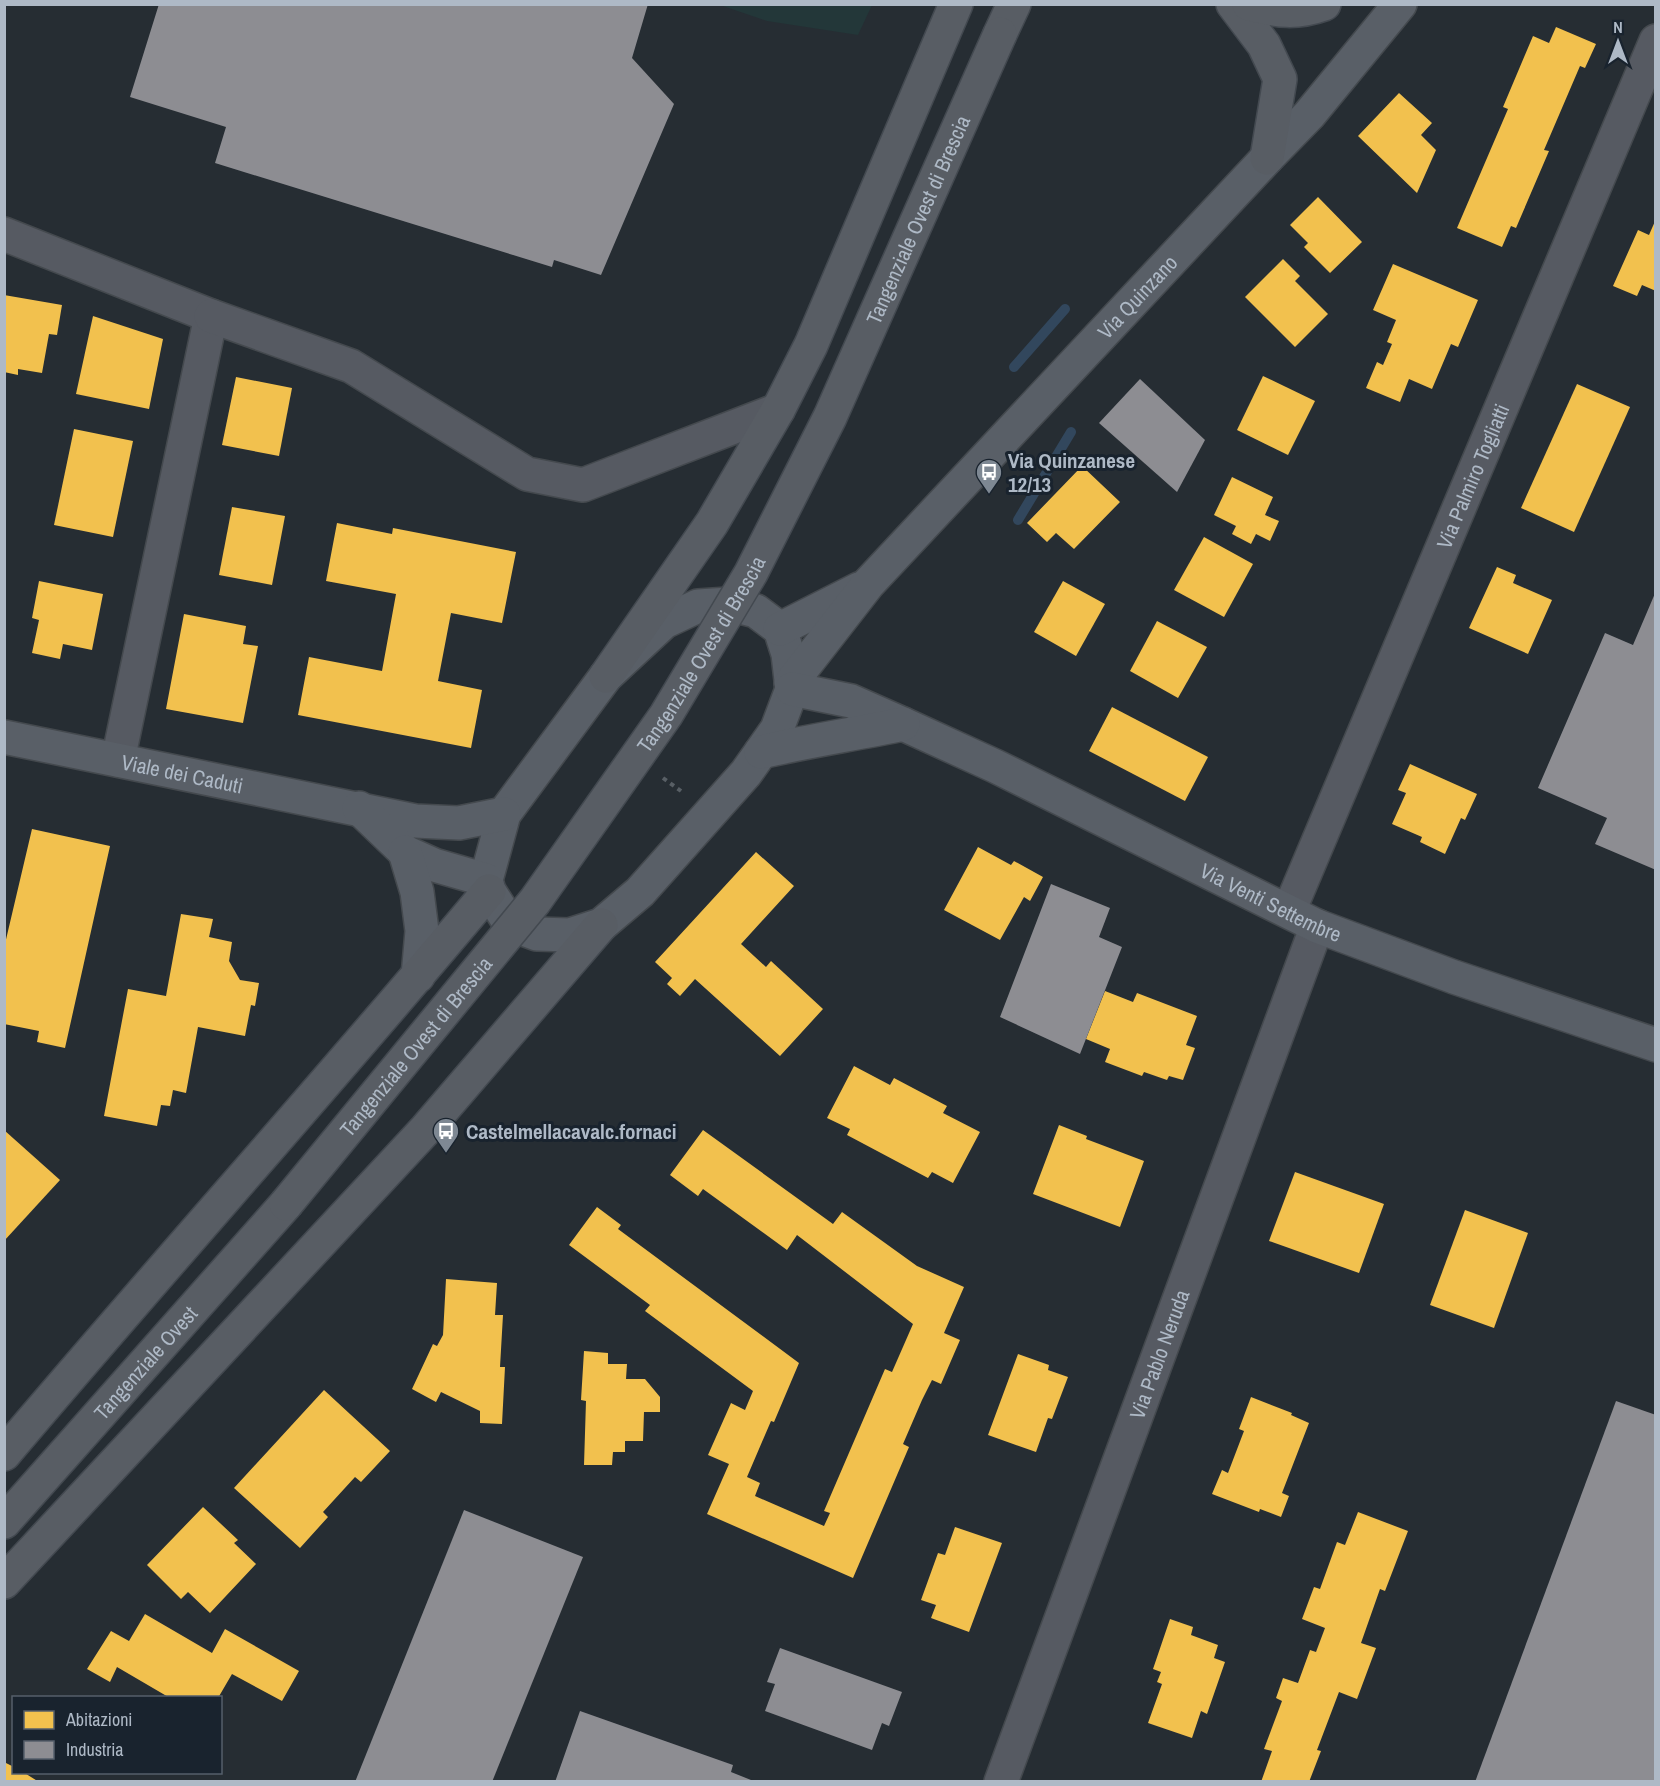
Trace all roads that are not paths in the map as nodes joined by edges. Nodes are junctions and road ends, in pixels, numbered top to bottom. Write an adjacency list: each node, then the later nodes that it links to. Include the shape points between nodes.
1 (957, 4): 11 (main road, via 811,345)
2 (1233, 4): 8 (main road, via 1264,45 1280,79)
3 (1249, 4): 4 (main road, via 1304,11)
4 (1324, 4)
5 (1400, 4): 8 (street, Via Quinzano, via 1309,116)
6 (1008, 14): 28 (main road, Tangenziale Ovest di Brescia, bridge, via 830,417 751,573 666,715 535,901)
7 (1656, 41): 24 (street, Via Palmiro Togliatti)
8 (1267, 158): 12 (street, Via Quinzano)
9 (4, 234): 10 (street)
10 (211, 316): 11 (street, via 351,366 527,474 582,485); 19 (street)
11 (778, 410): 14 (main road, via 712,523)
12 (868, 584): 13 (street, Via Quinzano); 15 (street, Via Quinzano)
13 (780, 629): 14 (street, via 756,611 729,604 698,606 664,622); 15 (street, via 788,654)
14 (606, 676): 21 (street)
15 (791, 686): 16 (street, Via Venti Settembre, via 851,700); 18 (street, via 777,729)
16 (903, 724): 18 (street); 24 (street, Via Venti Settembre)
17 (4, 737): 19 (street, Viale dei Caduti)
18 (761, 752): 25 (street, via 640,892)
19 (118, 760): 20 (street, Viale dei Caduti)
20 (359, 808): 21 (street, Viale dei Caduti, via 415,821 459,823); 22 (street)
21 (504, 814): 23 (street)
22 (405, 852): 23 (street); 26 (street, via 417,892 422,931)
23 (488, 885): 25 (street, via 510,924 537,934 570,935); 26 (main road)
24 (1303, 919): 27 (street, Via Venti Settembre, via 1454,977); 32 (street, Via Pablo Neruda)
25 (601, 925): 31 (main road, via 426,1129)
26 (418, 976): 29 (main road)
27 (1656, 1045)
28 (286, 1204): 30 (main road, Tangenziale Ovest)
29 (4, 1454)
30 (4, 1522)
31 (4, 1582)
32 (1001, 1782)

